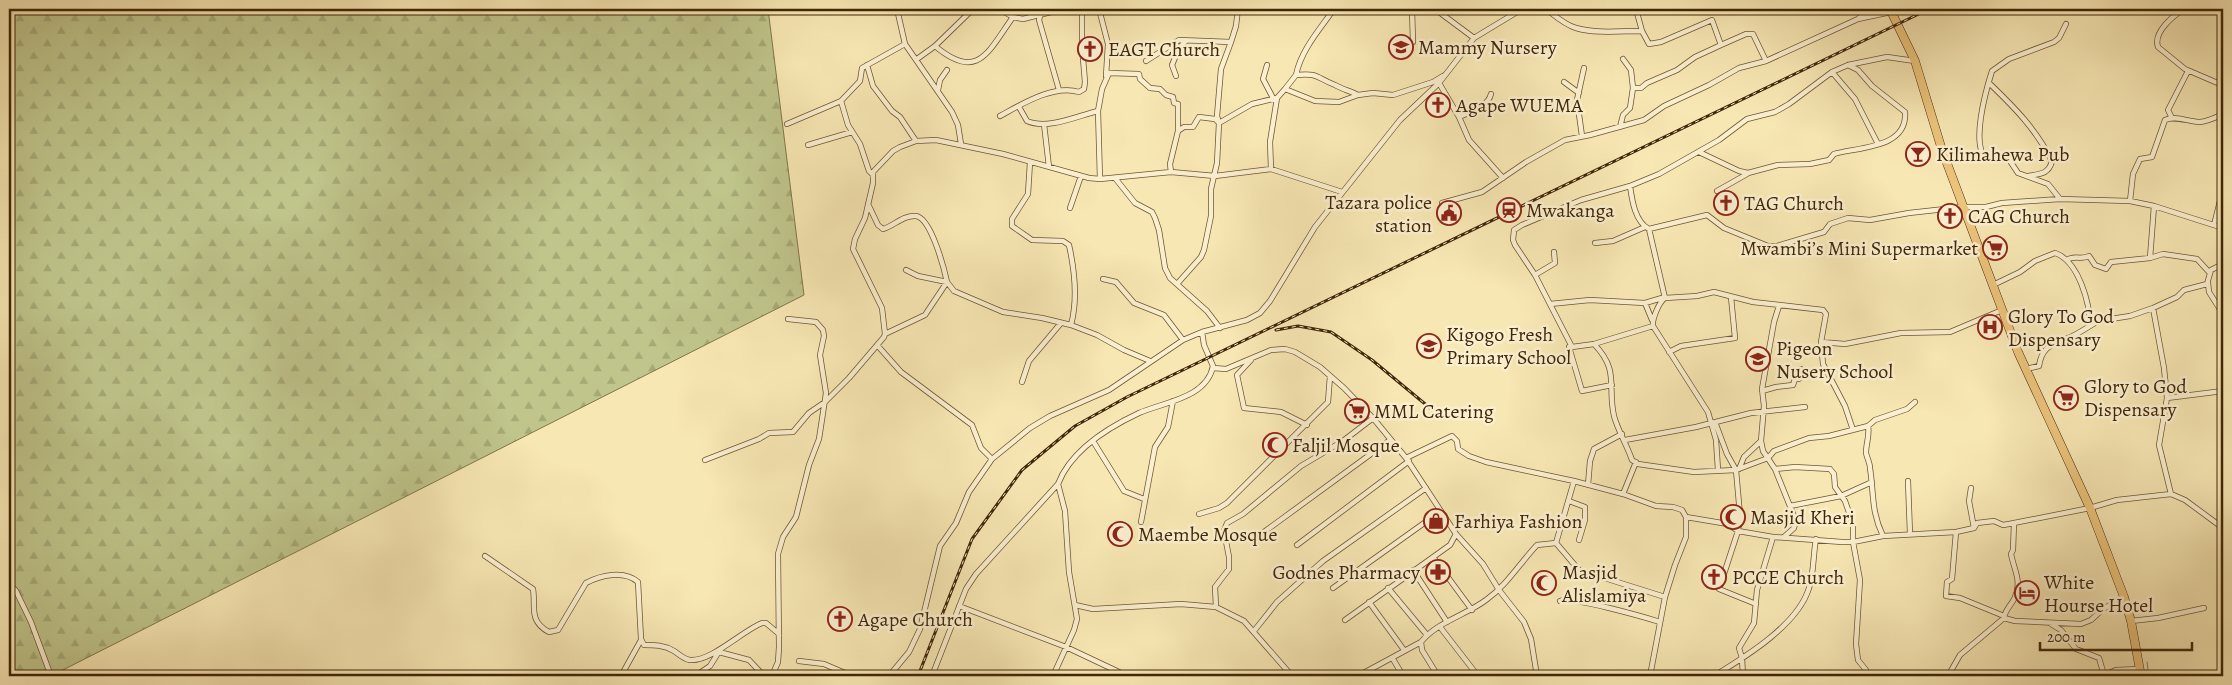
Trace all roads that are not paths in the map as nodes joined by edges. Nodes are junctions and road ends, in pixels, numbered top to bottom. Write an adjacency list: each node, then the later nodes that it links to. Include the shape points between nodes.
1 (897, 9): 30 (street)
2 (985, 9): 18 (street)
3 (999, 9): 22 (street)
4 (1064, 9): 21 (street)
5 (1082, 9): 55 (street, via 1085,88 1080,92 1070,88)
6 (1100, 9): 48 (street, via 1108,44)
7 (1216, 9): 8 (street)
8 (1232, 9)
9 (1238, 9): 28 (street)
10 (1334, 9): 46 (street, via 1303,54)
11 (1412, 9): 29 (street)
12 (1435, 9): 26 (street)
13 (1522, 9): 19 (street)
14 (1546, 9): 25 (street, via 1575,28)
15 (1636, 9): 25 (street)
16 (1870, 9): 23 (street)
17 (2184, 9): 43 (street, via 2172,17 2157,43)
18 (969, 10): 32 (street)
19 (1515, 10): 26 (street)
20 (1890, 10): 23 (street); 37 (main road)
21 (1040, 16): 22 (street); 55 (street)
22 (1013, 17): 32 (street, via 989,51 974,62 953,60)
23 (1858, 19): 36 (street)
24 (2066, 24): 51 (street, via 2054,42 1996,66)
25 (1642, 31): 31 (street, via 1648,43 1654,44 1712,20)
26 (1474, 38): 45 (street)
27 (1186, 41): 28 (street); 35 (street, via 1180,40); 47 (street, via 1179,48 1172,65)
28 (1231, 42): 68 (street, via 1221,69)
29 (1413, 42)
30 (905, 44): 33 (street); 38 (street)
31 (1721, 45): 36 (street, via 1753,34); 52 (street, via 1641,88)
32 (935, 46): 33 (street)
33 (916, 59): 54 (street)
34 (1624, 59): 52 (street)
35 (1146, 61)
36 (1766, 61): 71 (street, via 1739,68 1664,106 1644,120)
37 (1915, 61): 40 (street, via 1887,57); 101 (main road)
38 (867, 64): 61 (street, via 861,70 860,81); 75 (street, via 874,86)
39 (1267, 65): 60 (street, via 1263,79)
40 (1848, 65): 44 (street); 77 (street, via 1858,70 1872,86 1905,112 1898,133)
41 (1584, 68): 56 (street)
42 (947, 70): 54 (street)
43 (2188, 71): 57 (street, via 2220,84); 67 (street, via 2170,103 2168,110)
44 (1832, 72): 77 (street, via 1855,99); 79 (street, via 1790,104 1775,112 1747,119)
45 (1448, 73): 50 (street); 58 (street, via 1433,82 1393,96)
46 (1296, 75): 53 (street); 58 (street, via 1321,77)
47 (1176, 76)
48 (1106, 78): 63 (street); 72 (street, via 1109,78 1109,73 1139,74 1150,88 1160,89 1173,98 1178,104)
49 (1564, 82): 56 (street)
50 (1439, 83): 66 (street); 95 (street, via 1400,120)
51 (1988, 83): 88 (street, via 1980,126 1979,143 1983,157 1987,160 2007,159 2018,173); 88 (street, via 2030,124 2052,161 2044,173)
52 (1633, 88): 71 (street, via 1630,108 1623,115)
53 (1285, 89): 58 (street, via 1315,101 1331,102); 60 (street)
54 (938, 90): 76 (street, via 956,119)
55 (1060, 90): 62 (street)
56 (1579, 93): 74 (street)
57 (2223, 93)
58 (1358, 94)
59 (1491, 94): 66 (street, via 1484,105)
60 (1275, 98): 68 (street, via 1252,104); 82 (street, via 1270,142)
61 (841, 101): 69 (street); 73 (street)
62 (1019, 107): 65 (street); 70 (street, via 1027,121)
63 (1098, 111): 70 (street); 91 (street)
64 (2223, 114): 67 (street, via 2199,122)
65 (1000, 116)
66 (1459, 118): 90 (street, via 1469,140)
67 (2172, 118): 97 (street, via 2164,120 2152,157 2140,159 2135,165)
68 (1219, 123): 72 (street, via 1215,119 1199,117 1193,127); 87 (street)
69 (788, 124)
70 (1044, 124): 81 (street)
71 (1620, 127): 74 (street)
72 (1178, 131): 83 (street)
73 (852, 132): 78 (street); 85 (street)
74 (1582, 136): 90 (street, via 1551,146)
75 (916, 141): 76 (street); 85 (street, via 893,151)
76 (961, 144): 80 (street)
77 (1878, 144): 84 (street, via 1834,154 1829,160 1778,165)
78 (808, 145)
79 (1699, 152): 84 (street); 92 (street)
80 (1030, 162): 81 (street); 130 (street, via 1028,194 1012,219 1012,226 1032,240 1062,241 1069,245 1076,305)
81 (1049, 167): 86 (street)
82 (1271, 169): 87 (street); 95 (street)
83 (1171, 172): 87 (street); 89 (street)
84 (1748, 173): 94 (street)
85 (873, 175): 98 (street)
86 (1081, 176): 91 (street); 102 (street)
87 (1214, 176): 117 (street, via 1202,256)
88 (2028, 176): 96 (street, via 2048,184)
89 (1115, 178): 91 (street); 117 (street, via 1135,202 1156,218 1165,268)
90 (1503, 178): 99 (street, via 1478,194)
91 (1100, 179)
92 (1630, 186): 104 (street, via 1634,208); 113 (street, via 1580,200 1514,230 1515,245)
93 (2223, 189): 103 (street)
94 (1717, 191)
95 (1342, 192): 133 (street, via 1265,308 1247,320)
96 (2060, 199): 97 (street); 101 (street)
97 (2130, 201): 100 (street)
98 (868, 203): 115 (street, via 883,230 907,217 916,216 924,220 940,251); 135 (street, via 863,225 854,239 854,252 882,308)
99 (1442, 203)
100 (2154, 206): 103 (street); 108 (street)
101 (1963, 207): 104 (street, via 1870,220 1841,219 1830,224 1824,232 1777,246 1768,246 1724,228 1707,215); 118 (main road)
102 (1070, 208)
103 (2214, 225): 105 (street)
104 (1647, 228): 106 (street, via 1613,241); 120 (street)
105 (2223, 228)
106 (1595, 243)
107 (1554, 252): 113 (street, via 1555,263)
108 (2150, 258): 109 (street, via 2111,262 2106,269 2095,265 2089,256); 112 (street, via 2163,254 2197,259)
109 (2067, 260): 118 (street, via 2058,254 2048,255); 132 (street, via 2085,291)
110 (2223, 264): 112 (street)
111 (906, 270): 115 (street)
112 (2209, 272): 116 (street)
113 (1535, 275): 122 (street)
114 (1103, 279): 136 (street, via 1116,282 1134,303 1164,315)
115 (947, 282): 129 (street, via 954,291 1003,312); 135 (street, via 924,315)
116 (2208, 283): 124 (street, via 2184,290 2177,297); 126 (street, via 2209,292)
117 (1177, 284): 133 (street, via 1207,310)
118 (1992, 285): 125 (main road)
119 (1732, 297): 120 (street, via 1714,292); 123 (street); 141 (street, via 1735,338 1681,346)
120 (1663, 298): 121 (street); 128 (street)
121 (1645, 303): 122 (street, via 1590,300); 128 (street)
122 (1550, 304): 138 (street, via 1572,347)
123 (1779, 306): 137 (street, via 1825,311); 150 (street)
124 (2153, 308): 132 (street, via 2098,321); 152 (street)
125 (2002, 310): 137 (street, via 1950,332 1901,333 1845,344); 146 (main road)
126 (2223, 314)
127 (788, 319): 153 (street, via 816,322 823,330 820,356 826,384)
128 (1652, 320): 131 (street)
129 (1061, 323): 130 (street); 148 (street, via 1026,366)
130 (1071, 326): 143 (street)
131 (1653, 326): 138 (street); 141 (street)
132 (2090, 326): 146 (street, via 2050,344 2040,357 2039,366)
133 (1220, 328): 134 (street)
134 (1202, 332): 136 (street); 144 (street)
135 (885, 334): 139 (street)
136 (1183, 340): 143 (street)
137 (1821, 342): 162 (street, via 1824,364)
138 (1594, 344): 149 (street, via 1610,366)
139 (877, 345): 153 (street); 169 (street, via 901,372 972,425 980,448)
140 (1569, 348): 149 (street, via 1582,391)
141 (1669, 352): 159 (street)
142 (1252, 359): 144 (street, via 1226,369); 147 (street, via 1271,350 1285,349 1305,357); 160 (street, via 1237,375 1244,408 1281,412)
143 (1150, 361): 169 (street, via 1109,390 1030,428)
144 (1214, 368): 154 (street, via 1203,384 1188,396)
145 (1801, 369): 150 (street, via 1799,379 1793,385)
146 (2026, 369): 191 (main road)
147 (1330, 376): 158 (street); 160 (street, via 1328,402)
148 (1022, 382)
149 (1612, 385): 163 (street, via 1614,416)
150 (1762, 391): 157 (street)
151 (2223, 391): 152 (street)
152 (2167, 398): 185 (street, via 2158,442)
153 (825, 402): 170 (street, via 809,413 793,432 769,433); 239 (street, via 819,439 796,517 783,537 778,554)
154 (1173, 402): 166 (street, via 1141,412); 188 (street, via 1170,420 1155,447)
155 (1915, 402): 161 (street, via 1907,409 1875,420)
156 (1805, 407): 157 (street)
157 (1764, 411): 159 (street); 167 (street)
158 (1373, 418): 164 (street); 226 (street, via 1301,466 1243,514 1227,523 1224,531 1229,569 1215,587)
159 (1714, 423): 165 (street); 173 (street); 175 (street)
160 (1307, 425): 193 (street, via 1227,502)
161 (1868, 426): 162 (street); 178 (street, via 1866,453)
162 (1853, 430): 168 (street, via 1809,438 1774,451)
163 (1622, 434): 165 (street); 181 (street, via 1594,450)
164 (1390, 440): 171 (street); 200 (street)
165 (1625, 440): 172 (street, via 1632,460)
166 (1093, 441): 180 (street, via 1075,455); 188 (street, via 1124,491)
167 (1761, 441): 168 (street); 173 (street)
168 (1768, 458): 173 (street); 174 (street)
169 (992, 459): 258 (street, via 969,492 956,523 940,546 920,629 909,652)
170 (705, 460)
171 (1408, 460): 176 (street, via 1452,436 1458,449 1469,456 1500,466); 182 (street); 211 (street)
172 (1636, 462): 175 (street, via 1688,471); 184 (street)
173 (1737, 469): 175 (street); 199 (street)
174 (1775, 469): 186 (street, via 1830,469); 190 (street)
175 (1718, 470)
176 (1574, 481): 181 (street); 189 (street)
177 (1908, 481): 203 (street)
178 (1872, 482): 186 (street); 204 (street, via 1875,514)
179 (9, 484): 187 (street)
180 (1058, 484): 224 (street, via 1065,511); 225 (street, via 976,574)
181 (1588, 485): 184 (street)
182 (1426, 488): 192 (street); 238 (street, via 1323,561 1277,602)
183 (1972, 488): 197 (street, via 1969,501)
184 (1623, 494): 194 (street, via 1656,506 1682,510)
185 (2171, 494): 191 (street, via 2117,500); 198 (street, via 2186,500)
186 (1841, 496): 190 (street); 209 (street, via 1853,524)
187 (9, 498)
188 (1144, 500): 195 (street)
189 (1569, 501): 208 (street, via 1585,507); 210 (street)
190 (1790, 506): 206 (street, via 1796,526)
191 (2090, 508): 196 (street); 220 (main road)
192 (1441, 511): 202 (street); 216 (street)
193 (1200, 514)
194 (1686, 516): 199 (street, via 1728,524); 219 (street, via 1686,537 1674,565)
195 (1141, 522)
196 (2014, 523): 197 (street, via 1977,523); 230 (street, via 2011,554 2019,581)
197 (1974, 528): 201 (street)
198 (2223, 528)
199 (1738, 531): 205 (street); 223 (street, via 1719,589)
200 (1264, 532)
201 (1956, 532): 203 (street); 230 (street, via 1952,580 1947,582 1946,596 1960,598)
202 (1456, 534): 213 (street, via 1454,542); 218 (street, via 1483,564)
203 (1910, 534): 204 (street)
204 (1884, 536): 209 (street)
205 (1773, 537): 206 (street); 223 (street)
206 (1784, 537): 207 (street)
207 (1816, 539): 209 (street); 247 (street, via 1809,589 1804,600 1788,621)
208 (1579, 540)
209 (1854, 542): 270 (street, via 1860,580 1856,644 1858,660 1866,670)
210 (1556, 543): 218 (street, via 1537,545); 219 (street, via 1579,570)
211 (1297, 545)
212 (486, 556): 241 (street, via 533,589 533,612 549,632 558,630 586,583 610,575 633,578 640,588)
213 (1433, 557): 214 (street); 229 (street)
214 (1413, 570): 217 (street); 234 (street)
215 (9, 583): 252 (street, via 31,622)
216 (1333, 588)
217 (1388, 588): 222 (street); 240 (street)
218 (1499, 590): 229 (street); 266 (street, via 1524,622)
219 (1666, 597): 235 (street)
220 (2124, 597): 233 (main road); 236 (street, via 2086,622)
221 (1560, 601): 235 (street, via 1570,600 1628,612)
222 (1369, 602): 232 (street); 244 (street)
223 (1756, 604): 247 (street, via 1752,629 1739,648)
224 (1075, 605): 227 (street); 231 (street)
225 (959, 606): 243 (street); 259 (street)
226 (1216, 607): 227 (street, via 1181,604); 238 (street, via 1244,621)
227 (1082, 608): 231 (street)
228 (2204, 608): 233 (street)
229 (1472, 610): 234 (street)
230 (2004, 617): 236 (street); 271 (street, via 1960,655)
231 (1077, 619): 243 (street)
232 (1344, 620)
233 (2131, 621): 251 (main road)
234 (1447, 622): 237 (street)
235 (1660, 622): 267 (street)
236 (2047, 622): 272 (street, via 2061,630 2076,648 2099,658)
237 (1440, 627): 240 (street); 265 (street)
238 (1254, 631): 261 (street)
239 (779, 634): 245 (street, via 762,623); 256 (street, via 778,662)
240 (1427, 635): 242 (street)
241 (641, 640): 245 (street, via 644,646 659,645 689,660); 253 (street)
242 (1421, 642): 244 (street); 264 (street, via 1422,650)
243 (1066, 647): 250 (street); 260 (street)
244 (1404, 650): 246 (street)
245 (720, 651): 254 (street, via 710,666); 255 (street, via 749,660)
246 (1393, 658): 262 (street); 263 (street)
247 (1742, 658): 268 (street); 269 (street)
248 (799, 661): 257 (street, via 824,664)
249 (2223, 671): 273 (street)
250 (1120, 672)
251 (2141, 672): 272 (street, via 2116,670)
252 (51, 676)
253 (621, 676)
254 (695, 676)
255 (764, 676)
256 (772, 676)
257 (852, 676)
258 (889, 676)
259 (932, 676)
260 (1053, 676)
261 (1292, 676)
262 (1358, 676)
263 (1403, 676)
264 (1438, 676)
265 (1478, 676)
266 (1538, 676)
267 (1650, 676)
268 (1714, 676)
269 (1743, 676)
270 (1865, 676)
271 (1948, 676)
272 (2102, 676)
273 (2218, 676)

